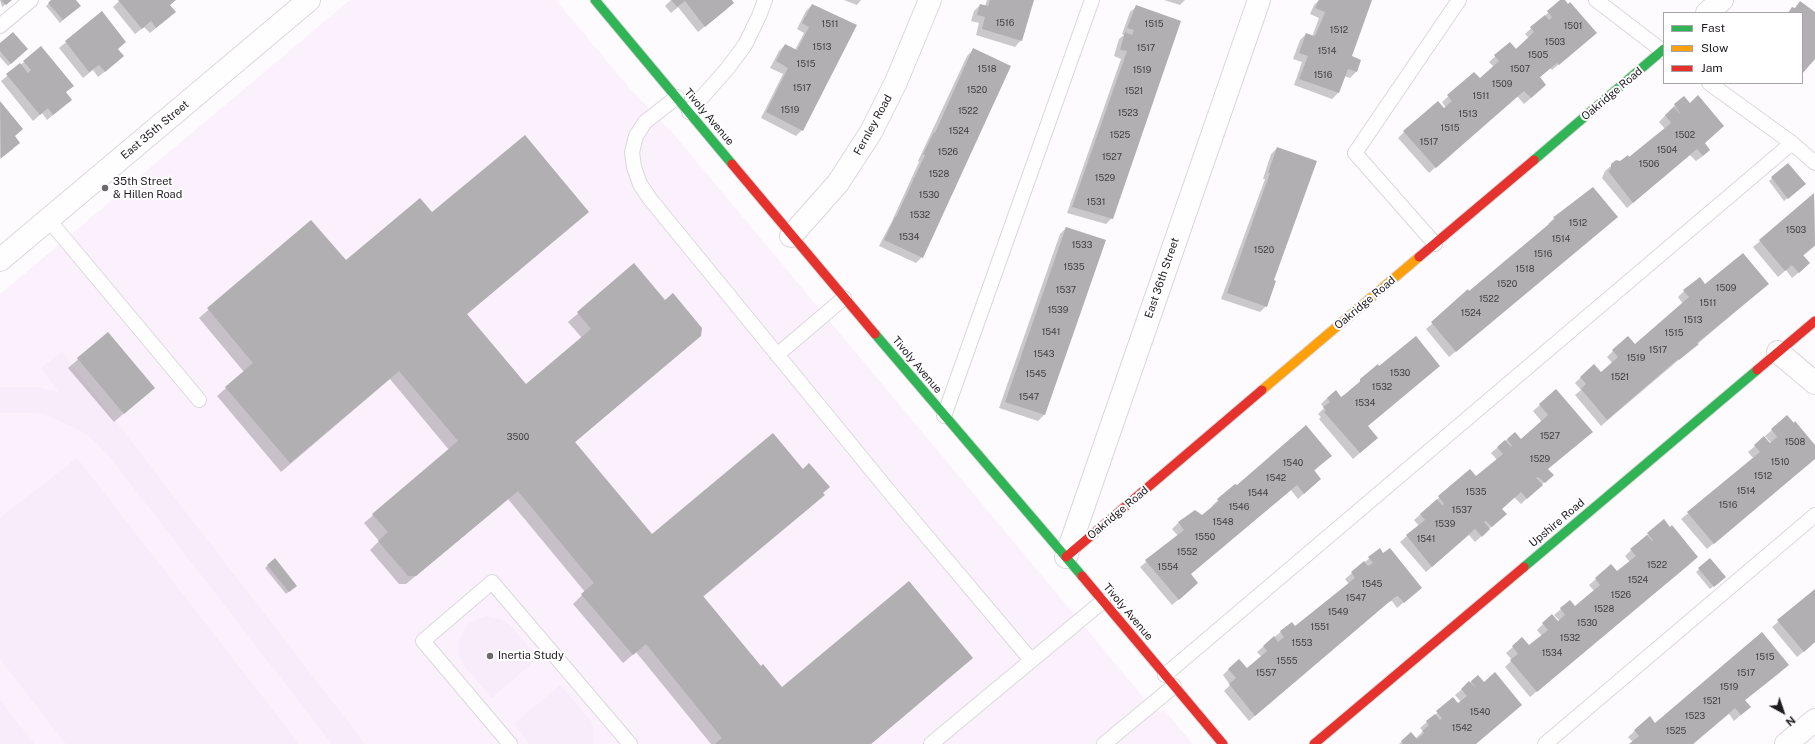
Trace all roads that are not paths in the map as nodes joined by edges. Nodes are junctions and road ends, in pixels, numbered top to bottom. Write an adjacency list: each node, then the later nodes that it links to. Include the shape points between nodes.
1 (30, 0): 12 (lane)
2 (309, 0): 20 (street, East 35th Street)
3 (595, 0): 16 (street, Tivoly Avenue)
4 (765, 0): 17 (lane, via 745,45 728,69)
5 (930, 0): 21 (street, Fernley Road, via 896,82 871,132 838,183)
6 (1092, 0): 30 (lane)
7 (1259, 0): 32 (street, East 36th Street)
8 (1459, 0): 22 (lane, via 1355,153)
9 (1596, 0): 13 (lane)
10 (1722, 0): 11 (street)
11 (1708, 12)
12 (0, 26)
13 (1663, 50)
14 (1663, 52): 22 (street, Oakridge Road)
15 (1710, 84): 18 (lane)
16 (677, 97): 17 (street, Tivoly Avenue); 27 (lane, via 645,122 636,136 632,152 640,184)
17 (689, 112): 21 (street, Tivoly Avenue)
18 (1792, 142): 19 (lane); 35 (lane)
19 (1815, 164)
20 (48, 219): 23 (street, East 35th Street); 29 (lane)
21 (792, 236): 24 (street, Tivoly Avenue)
22 (1434, 244): 32 (street, Oakridge Road)
23 (0, 260)
24 (844, 298): 27 (lane); 30 (street, Tivoly Avenue)
25 (1815, 321): 26 (street, Upshire Road)
26 (1778, 352): 28 (street); 43 (street, Upshire Road)
27 (777, 355): 34 (lane)
28 (1815, 383)
29 (199, 400)
30 (944, 416): 32 (street, Tivoly Avenue)
31 (1815, 515): 44 (lane)
32 (1066, 557): 33 (street, Tivoly Avenue)
33 (1103, 601): 34 (lane); 35 (street, Tivoly Avenue)
34 (1031, 660): 40 (lane)
35 (1165, 675): 36 (street, Tivoly Avenue)
36 (1174, 686): 41 (lane); 42 (street, Tivoly Avenue)
37 (1815, 720): 45 (street)
38 (510, 744): 39 (lane, via 423,641 492,582)
39 (630, 744)
40 (931, 744)
41 (1104, 744)
42 (1223, 744)
43 (1314, 744)
44 (1545, 744)
45 (1786, 744)

